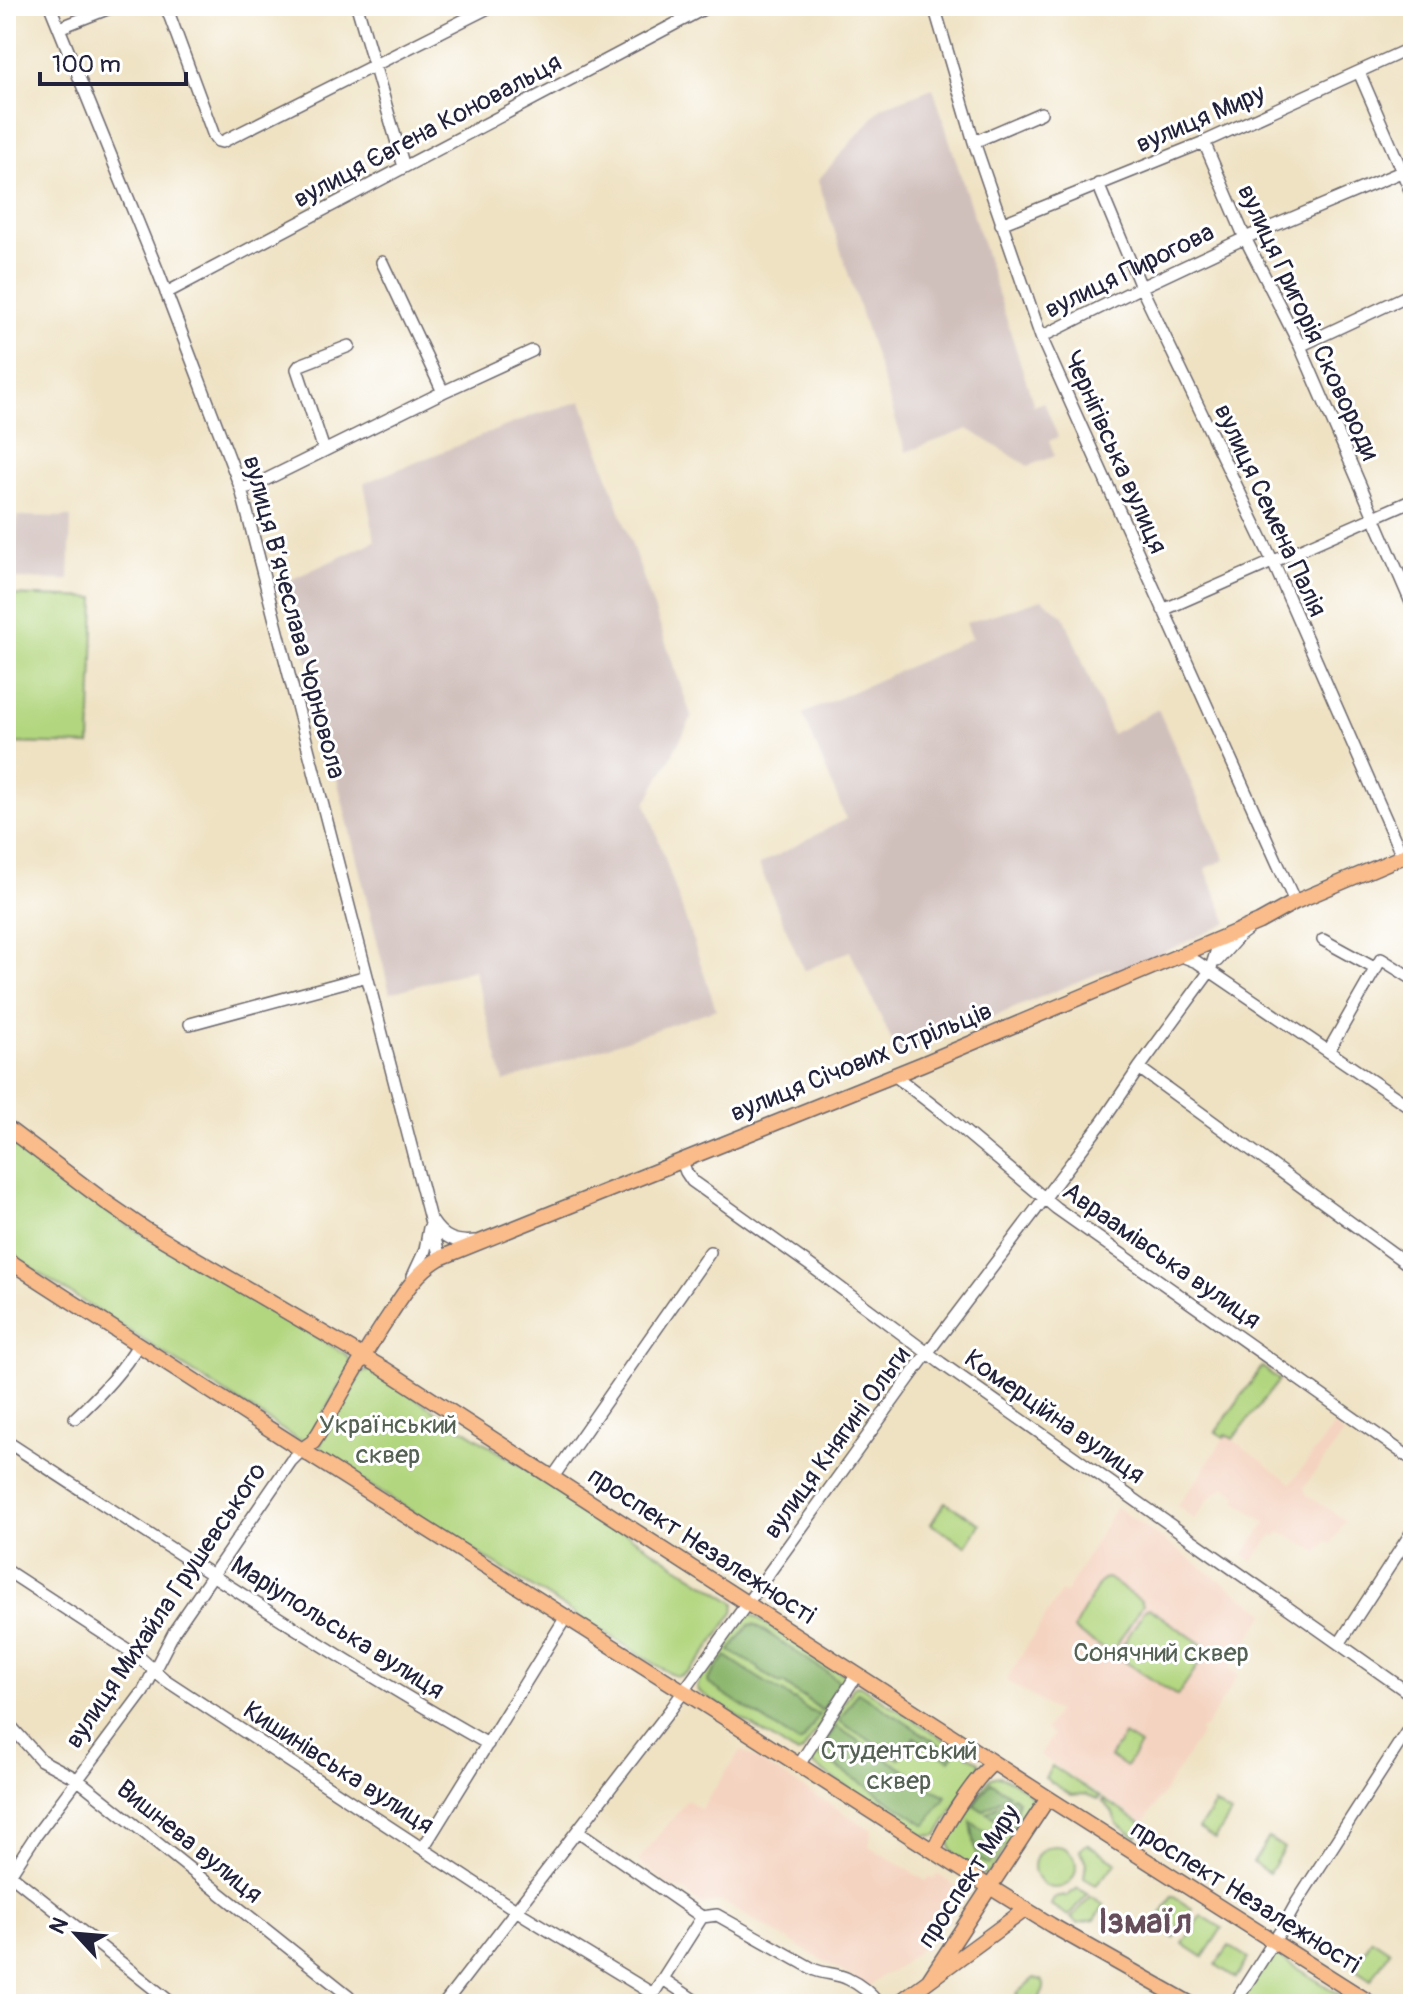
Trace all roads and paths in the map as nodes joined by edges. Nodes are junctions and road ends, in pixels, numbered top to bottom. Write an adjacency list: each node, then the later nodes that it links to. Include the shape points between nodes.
1 (50, 6): 8 (street, вулиця Вʼячеслава Чорновола)
2 (115, 6): 8 (street)
3 (166, 6): 10 (street, via 218,141)
4 (357, 6): 10 (street)
5 (492, 6): 10 (street)
6 (709, 6): 15 (street, вулиця Євгена Коновальця)
7 (934, 6): 13 (street, Чернігівська вулиця)
8 (59, 28): 23 (street, вулиця Вʼячеслава Чорновола)
9 (1413, 47): 11 (street, вулиця Миру)
10 (374, 66): 15 (street)
11 (1359, 72): 14 (street, вулиця Миру); 16 (street)
12 (1041, 113): 13 (street)
13 (974, 142): 19 (street, Чернігівська вулиця)
14 (1204, 142): 17 (street, вулиця Миру); 20 (street, вулиця Григорія Сковороди)
15 (404, 167): 23 (street, вулиця Євгена Коновальця)
16 (1408, 170): 18 (street); 20 (street, вулиця Пирогова)
17 (1098, 184): 19 (street, вулиця Миру); 22 (street, вулиця Семена Палія)
18 (1413, 197)
19 (1001, 224): 25 (street, Чернігівська вулиця)
20 (1245, 238): 22 (street, вулиця Пирогова); 27 (street, вулиця Григорія Сковороди)
21 (382, 262): 29 (street)
22 (1141, 287): 25 (street, вулиця Пирогова); 34 (street, вулиця Семена Палія)
23 (166, 293): 31 (street, вулиця Вʼячеслава Чорновола)
24 (1413, 293): 27 (street)
25 (1041, 337): 36 (street, Чернігівська вулиця)
26 (349, 346): 30 (street, via 297,369)
27 (1300, 346): 33 (street, вулиця Григорія Сковороди)
28 (532, 351): 29 (street)
29 (443, 392): 30 (street)
30 (324, 450): 31 (street)
31 (241, 489): 45 (street, вулиця Вʼячеслава Чорновола)
32 (1413, 500): 33 (street)
33 (1373, 518): 34 (street); 35 (street, вулиця Григорія Сковороди)
34 (1273, 562): 36 (street); 37 (street, вулиця Семена Палія)
35 (1413, 607)
36 (1163, 610): 38 (street, Чернігівська вулиця)
37 (1408, 854): 38 (main road, вулиця Січових Стрільців)
38 (1295, 902): 39 (main road, вулиця Січових Стрільців)
39 (1259, 922): 40 (main road, вулиця Січових Стрільців); 44 (street, via 1239,936)
40 (1221, 937): 42 (main road, вулиця Січових Стрільців); 44 (street, вулиця Княгині Ольги)
41 (1323, 940): 43 (street)
42 (1179, 955): 44 (street); 50 (main road, вулиця Січових Стрільців)
43 (1376, 969): 46 (street, via 1381,959); 48 (street)
44 (1210, 971): 48 (street); 49 (street, вулиця Княгині Ольги)
45 (367, 976): 47 (street); 55 (street, вулиця Вʼячеслава Чорновола)
46 (1413, 979)
47 (190, 1024)
48 (1329, 1050): 51 (street)
49 (1139, 1068): 54 (street, вулиця Княгині Ольги); 60 (street)
50 (894, 1075): 53 (main road, вулиця Січових Стрільців); 54 (street, Авраамівська вулиця)
51 (1413, 1109)
52 (6, 1127): 64 (main road, проспект Незалежності, via 145,1229)
53 (682, 1161): 56 (main road, вулиця Січових Стрільців); 63 (street, Комерційна вулиця, via 692,1181)
54 (1045, 1200): 63 (street, вулиця Княгині Ольги); 68 (street, Авраамівська вулиця)
55 (429, 1216): 56 (street, via 452,1239); 58 (street, вулиця Вʼячеслава Чорновола); 61 (street, via 425,1250)
56 (484, 1240): 58 (main road, вулиця Січових Стрільців)
57 (710, 1252): 69 (street)
58 (440, 1258): 61 (main road, вулиця Січових Стрільців)
59 (6, 1259): 62 (main road)
60 (1413, 1268)
61 (407, 1289): 64 (main road, вулиця Січових Стрільців)
62 (138, 1345): 65 (street, via 102,1393); 67 (main road)
63 (928, 1352): 73 (street, вулиця Княгині Ольги); 75 (street, Комерційна вулиця)
64 (363, 1356): 67 (main road, вулиця Михайла Грушевського, via 319,1433); 69 (main road, проспект Незалежності)
65 (75, 1418)
66 (6, 1441): 72 (street, Маріупольська вулиця)
67 (302, 1450): 72 (street, вулиця Михайла Грушевського); 74 (main road)
68 (1413, 1460)
69 (553, 1477): 73 (main road, проспект Незалежності)
70 (1413, 1530): 75 (street)
71 (6, 1570): 76 (street, Кишинівська вулиця)
72 (212, 1575): 76 (street, вулиця Михайла Грушевського); 82 (street, Маріупольська вулиця)
73 (747, 1602): 77 (main road, проспект Незалежності); 78 (street, вулиця Княгині Ольги)
74 (566, 1617): 78 (main road); 82 (street)
75 (1339, 1644): 79 (street, Комерційна вулиця)
76 (155, 1671): 85 (street, вулиця Михайла Грушевського); 88 (street, Кишинівська вулиця)
77 (857, 1674): 83 (main road, проспект Незалежності); 84 (street)
78 (683, 1691): 84 (main road); 87 (street, вулиця Княгині Ольги)
79 (1413, 1696)
80 (6, 1721): 85 (street, Вишнева вулиця, via 41,1760)
81 (1413, 1722): 95 (street)
82 (488, 1744): 88 (street)
83 (993, 1763): 86 (main road, проспект Незалежності); 89 (main road, via 939,1836)
84 (799, 1765): 89 (main road)
85 (77, 1779): 90 (street, вулиця Михайла Грушевського); 98 (street, Вишнева вулиця)
86 (1048, 1798): 91 (main road, проспект Миру); 95 (main road, проспект Незалежності)
87 (578, 1831): 93 (street, вулиця Княгині Ольги); 94 (street)
88 (423, 1848): 93 (street, Кишинівська вулиця)
89 (934, 1851): 91 (main road)
90 (7, 1875): 99 (street)
91 (990, 1886): 92 (main road); 97 (main road, проспект Миру)
92 (1026, 1909): 97 (main road, проспект Миру); 104 (main road)
93 (516, 1911): 96 (street, Кишинівська вулиця, via 653,1994); 100 (street, вулиця Княгині Ольги)
94 (702, 1917): 96 (street); 102 (street, via 717,1915 815,1970 846,1978)
95 (1273, 1942): 105 (street); 106 (main road, проспект Незалежності)
96 (663, 1979): 101 (street)
97 (929, 1980): 103 (main road, проспект Миру)
98 (349, 1996)
99 (173, 2004)
100 (444, 2004)
101 (700, 2004)
102 (879, 2004)
103 (897, 2004)
104 (1191, 2004)
105 (1234, 2004)
106 (1372, 2004)

